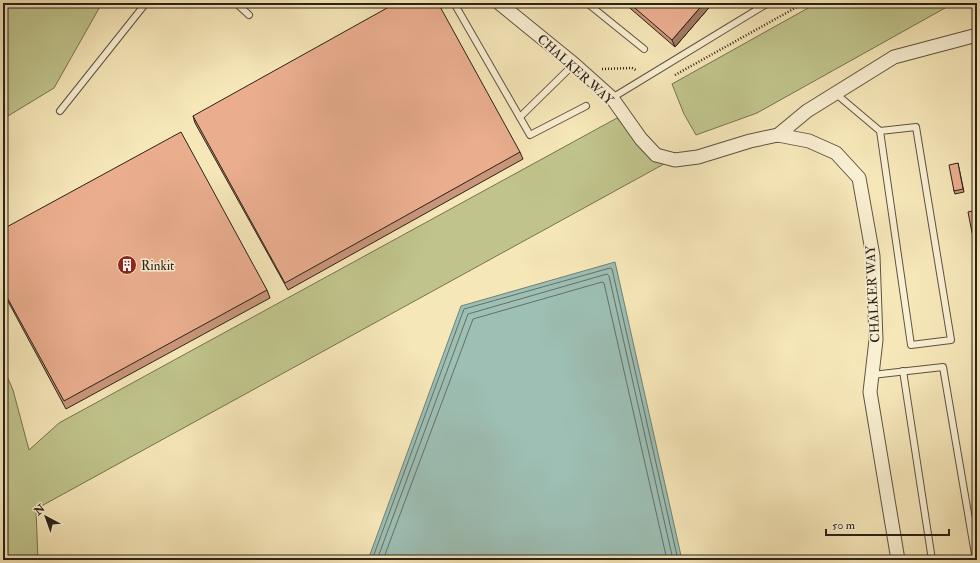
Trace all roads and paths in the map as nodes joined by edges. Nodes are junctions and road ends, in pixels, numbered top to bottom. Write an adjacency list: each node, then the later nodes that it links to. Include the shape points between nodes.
1 (146, 3): 18 (lane)
2 (236, 3): 8 (lane)
3 (454, 3): 19 (lane)
4 (500, 3): 11 (street, CHALKER WAY)
5 (587, 3): 10 (lane)
6 (768, 3): 14 (lane)
7 (804, 3): 13 (path)
8 (249, 15)
9 (977, 35): 15 (street, via 894,57)
10 (644, 49)
11 (574, 64): 16 (street, CHALKER WAY); 19 (lane)
12 (597, 69): 14 (path, via 632,68)
13 (673, 75)
14 (644, 78): 16 (lane)
15 (835, 93): 20 (lane); 21 (street, via 807,111)
16 (612, 98): 21 (street, CHALKER WAY, via 641,139 656,155 676,160 698,157)
17 (586, 106): 19 (lane, via 530,135)
18 (60, 111)
19 (520, 117)
20 (880, 131): 20 (lane, via 916,126 951,340 911,345)
21 (778, 135): 23 (street, CHALKER WAY, via 809,142 836,153 859,178 873,256 876,340)
22 (903, 371): 23 (lane); 25 (lane); 26 (lane, via 943,367)
23 (872, 375): 24 (street, CHALKER WAY, via 870,392)
24 (898, 560)
25 (932, 560)
26 (976, 560)

